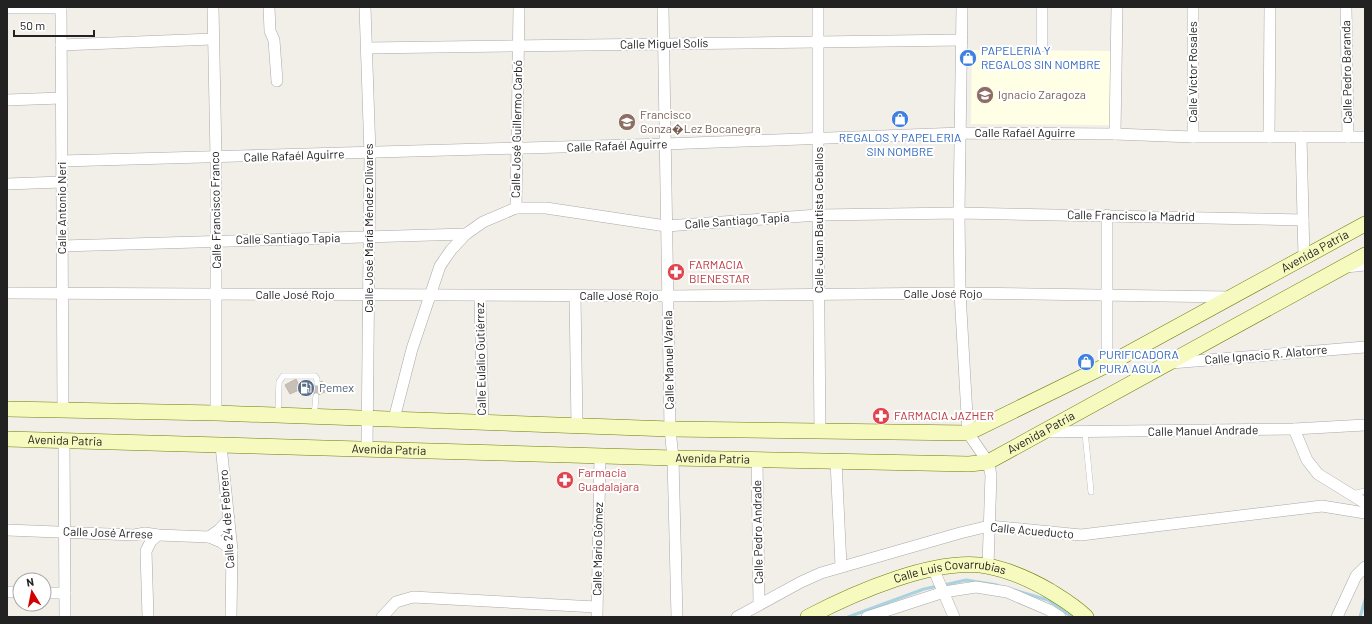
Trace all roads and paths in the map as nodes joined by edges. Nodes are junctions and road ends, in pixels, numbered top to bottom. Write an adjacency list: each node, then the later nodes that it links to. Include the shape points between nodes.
1 (61, 7): 14 (street); 19 (street, Calle Antonio Neri)
2 (213, 7): 15 (street, Calle Francisco Franco)
3 (269, 7): 23 (street)
4 (366, 7): 22 (street, Calle José María Méndez Olivares)
5 (519, 7): 20 (street, Calle José Guillermo Carbó)
6 (663, 7): 18 (street, Calle Manuel Varela)
7 (818, 7): 16 (street, Calle Juan Bautista Ceballos)
8 (962, 7): 17 (street)
9 (1042, 7): 21 (street)
10 (1117, 7): 27 (street)
11 (1193, 7): 28 (street, Calle Víctor Rosales)
12 (1270, 7): 29 (street)
13 (1346, 7): 31 (street, Calle Pedro Baranda)
14 (7, 8)
15 (213, 39): 19 (street); 37 (street, Calle Francisco Franco)
16 (818, 40): 17 (street, Calle Miguel Solís); 18 (street, Calle Miguel Solís); 33 (street, Calle Juan Bautista Ceballos)
17 (962, 40): 26 (street)
18 (664, 44): 20 (street, Calle Miguel Solís); 34 (street, Calle Manuel Varela)
19 (61, 45): 24 (street, Calle Antonio Neri)
20 (518, 46): 22 (street, Calle Miguel Solís); 35 (street, Calle José Guillermo Carbó)
21 (1042, 46)
22 (367, 48): 36 (street, Calle José María Méndez Olivares)
23 (277, 81)
24 (61, 98): 25 (street); 38 (street, Calle Antonio Neri)
25 (7, 100)
26 (960, 133): 27 (street, Calle Rafaél Aguirre); 33 (street, Calle Rafaél Aguirre); 42 (street)
27 (1115, 134): 28 (street, Calle Rafaél Aguirre)
28 (1193, 137): 29 (street, Calle Rafaél Aguirre)
29 (1269, 137): 30 (street, Calle Rafaél Aguirre)
30 (1301, 137): 31 (street, Calle Rafaél Aguirre); 45 (street)
31 (1348, 137): 32 (street, Calle Rafaél Aguirre)
32 (1365, 137)
33 (819, 139): 34 (street, Calle Rafaél Aguirre); 43 (street, Calle Juan Bautista Ceballos)
34 (665, 144): 35 (street, Calle Rafaél Aguirre); 47 (street, Calle Manuel Varela)
35 (517, 149): 36 (street, Calle Rafaél Aguirre); 41 (street, Calle José Guillermo Carbó)
36 (370, 154): 37 (street, Calle Rafaél Aguirre); 49 (street, Calle José María Méndez Olivares)
37 (216, 158): 38 (street, Calle Rafaél Aguirre); 50 (street, Calle Francisco Franco)
38 (62, 162): 39 (street, Calle Antonio Neri)
39 (62, 182): 40 (street); 51 (street, Calle Antonio Neri)
40 (7, 184)
41 (516, 208): 47 (street, Calle Santiago Tapia, via 546,208); 48 (street, Calle José Guillermo Carbó, via 483,222)
42 (959, 213): 43 (street, Calle Santiago Tapia); 44 (street, Calle Francisco la Madrid); 56 (street)
43 (818, 215): 47 (street, Calle Santiago Tapia); 61 (street, Calle Juan Bautista Ceballos)
44 (1108, 215): 45 (street, Calle Francisco la Madrid); 66 (street)
45 (1303, 220): 53 (street)
46 (1365, 224): 53 (street, Avenida Patria)
47 (666, 226): 65 (street, Calle Manuel Varela)
48 (466, 234): 49 (street, Calle Santiago Tapia); 62 (street, Calle José Guillermo Carbó, via 440,266)
49 (368, 237): 50 (street, Calle Santiago Tapia); 60 (street, Calle José María Méndez Olivares)
50 (216, 240): 51 (street, Calle Santiago Tapia); 59 (street, Calle Francisco Franco)
51 (62, 246): 58 (street, Calle Antonio Neri)
52 (1365, 255): 55 (street, Avenida Patria)
53 (1304, 257): 67 (street, Avenida Patria)
54 (1365, 265): 55 (street)
55 (1342, 268): 69 (street, Avenida Patria)
56 (960, 293): 61 (street, Calle José Rojo); 66 (street, Calle José Rojo); 88 (street)
57 (7, 294): 58 (street, Calle José Rojo)
58 (63, 294): 59 (street, Calle José Rojo); 74 (street, Calle Antonio Neri)
59 (217, 295): 60 (street, Calle José Rojo); 75 (street, Calle Francisco Franco)
60 (368, 295): 62 (street, Calle José Rojo); 78 (street, Calle José María Méndez Olivares)
61 (819, 295): 65 (street, Calle José Rojo); 85 (street, Calle Juan Bautista Ceballos)
62 (430, 296): 63 (street, Calle José Rojo); 79 (street, Calle José Guillermo Carbó, via 412,349)
63 (480, 296): 64 (street, Calle José Rojo); 80 (street, Calle Eulalio Gutiérrez)
64 (575, 296): 65 (street, Calle José Rojo); 82 (street)
65 (668, 296): 83 (street, Calle Manuel Varela)
66 (1107, 296): 67 (street, Calle José Rojo); 70 (street)
67 (1230, 298): 70 (street, Avenida Patria)
68 (1365, 347): 69 (street, Calle Ignacio R. Alatorre)
69 (1167, 364): 86 (street, Avenida Patria)
70 (1107, 365): 88 (street, Avenida Patria)
71 (317, 383): 76 (lane, via 315,376 283,376 279,382)
72 (316, 396): 77 (lane)
73 (7, 410): 74 (street, Avenida Patria)
74 (64, 410): 75 (street, Avenida Patria)
75 (216, 414): 76 (street, Avenida Patria)
76 (278, 416): 77 (street, Avenida Patria)
77 (314, 417): 78 (street, Avenida Patria)
78 (367, 418): 79 (street, Avenida Patria); 92 (street, Calle José María Méndez Olivares)
79 (394, 420): 80 (street, Avenida Patria)
80 (483, 423): 82 (street, Avenida Patria)
81 (1365, 425): 84 (street, Calle Manuel Andrade)
82 (577, 426): 83 (street, Avenida Patria)
83 (670, 429): 85 (street, Avenida Patria); 94 (street, Calle Manuel Varela)
84 (1294, 430): 87 (street, Calle Manuel Andrade); 100 (street, via 1313,468 1325,479)
85 (820, 432): 88 (street, Avenida Patria)
86 (1042, 432): 87 (street, Calle Manuel Andrade); 97 (street, Avenida Patria)
87 (1085, 432): 99 (lane)
88 (968, 433): 97 (street)
89 (7, 439): 90 (street, Avenida Patria)
90 (64, 440): 91 (street, Avenida Patria); 106 (street)
91 (221, 446): 92 (street, Avenida Patria); 103 (street, Calle 24 de Febrero)
92 (367, 449): 93 (street, Avenida Patria)
93 (600, 456): 94 (street, Avenida Patria); 119 (street, Calle Mario Gómez)
94 (673, 458): 95 (street, Avenida Patria); 124 (street, Calle Manuel Varela)
95 (757, 460): 96 (street, Avenida Patria); 118 (street, Calle Pedro Andrade)
96 (836, 461): 97 (street, Avenida Patria, via 970,464); 112 (street)
97 (988, 462): 104 (street, via 991,475)
98 (1365, 491): 100 (lane)
99 (1091, 492)
100 (1353, 494): 101 (street)
101 (1365, 503)
102 (1365, 513): 104 (street, Calle Acueducto, via 1322,506 1081,535)
103 (229, 519): 109 (street); 110 (street, Calle 24 de Febrero)
104 (989, 526): 112 (street, Calle Acueducto); 113 (street)
105 (7, 530): 106 (street, Calle José Arrese)
106 (65, 532): 108 (street, Calle José Arrese); 117 (street)
107 (158, 535): 108 (street, Calle José Arrese, via 145,533); 109 (street, Calle José Arrese); 111 (street)
108 (134, 536): 111 (street)
109 (209, 537): 110 (street, Calle José Arrese)
110 (232, 550): 122 (street, Calle 24 de Febrero)
111 (146, 551): 121 (street)
112 (841, 566): 118 (street, Calle Acueducto, via 801,582)
113 (988, 566): 115 (street, Calle Luis Covarrubias, via 961,565); 130 (street, Calle Luis Covarrubias, via 1033,581 1076,606)
114 (1365, 567): 131 (street, via 1356,576)
115 (939, 581): 126 (street, Calle Luis Covarrubias, via 860,594 832,604); 127 (street); 128 (street); 129 (street, via 967,587 996,589 1034,603)
116 (52, 593): 117 (street)
117 (65, 593): 120 (street)
118 (759, 605): 125 (street, Calle Acueducto)
119 (597, 612): 123 (street, via 413,597 396,602)
120 (65, 617)
121 (148, 617)
122 (231, 617)
123 (382, 617)
124 (677, 617)
125 (737, 617)
126 (808, 617)
127 (867, 617)
128 (954, 617)
129 (1060, 617)
130 (1086, 617)
131 (1337, 617)

